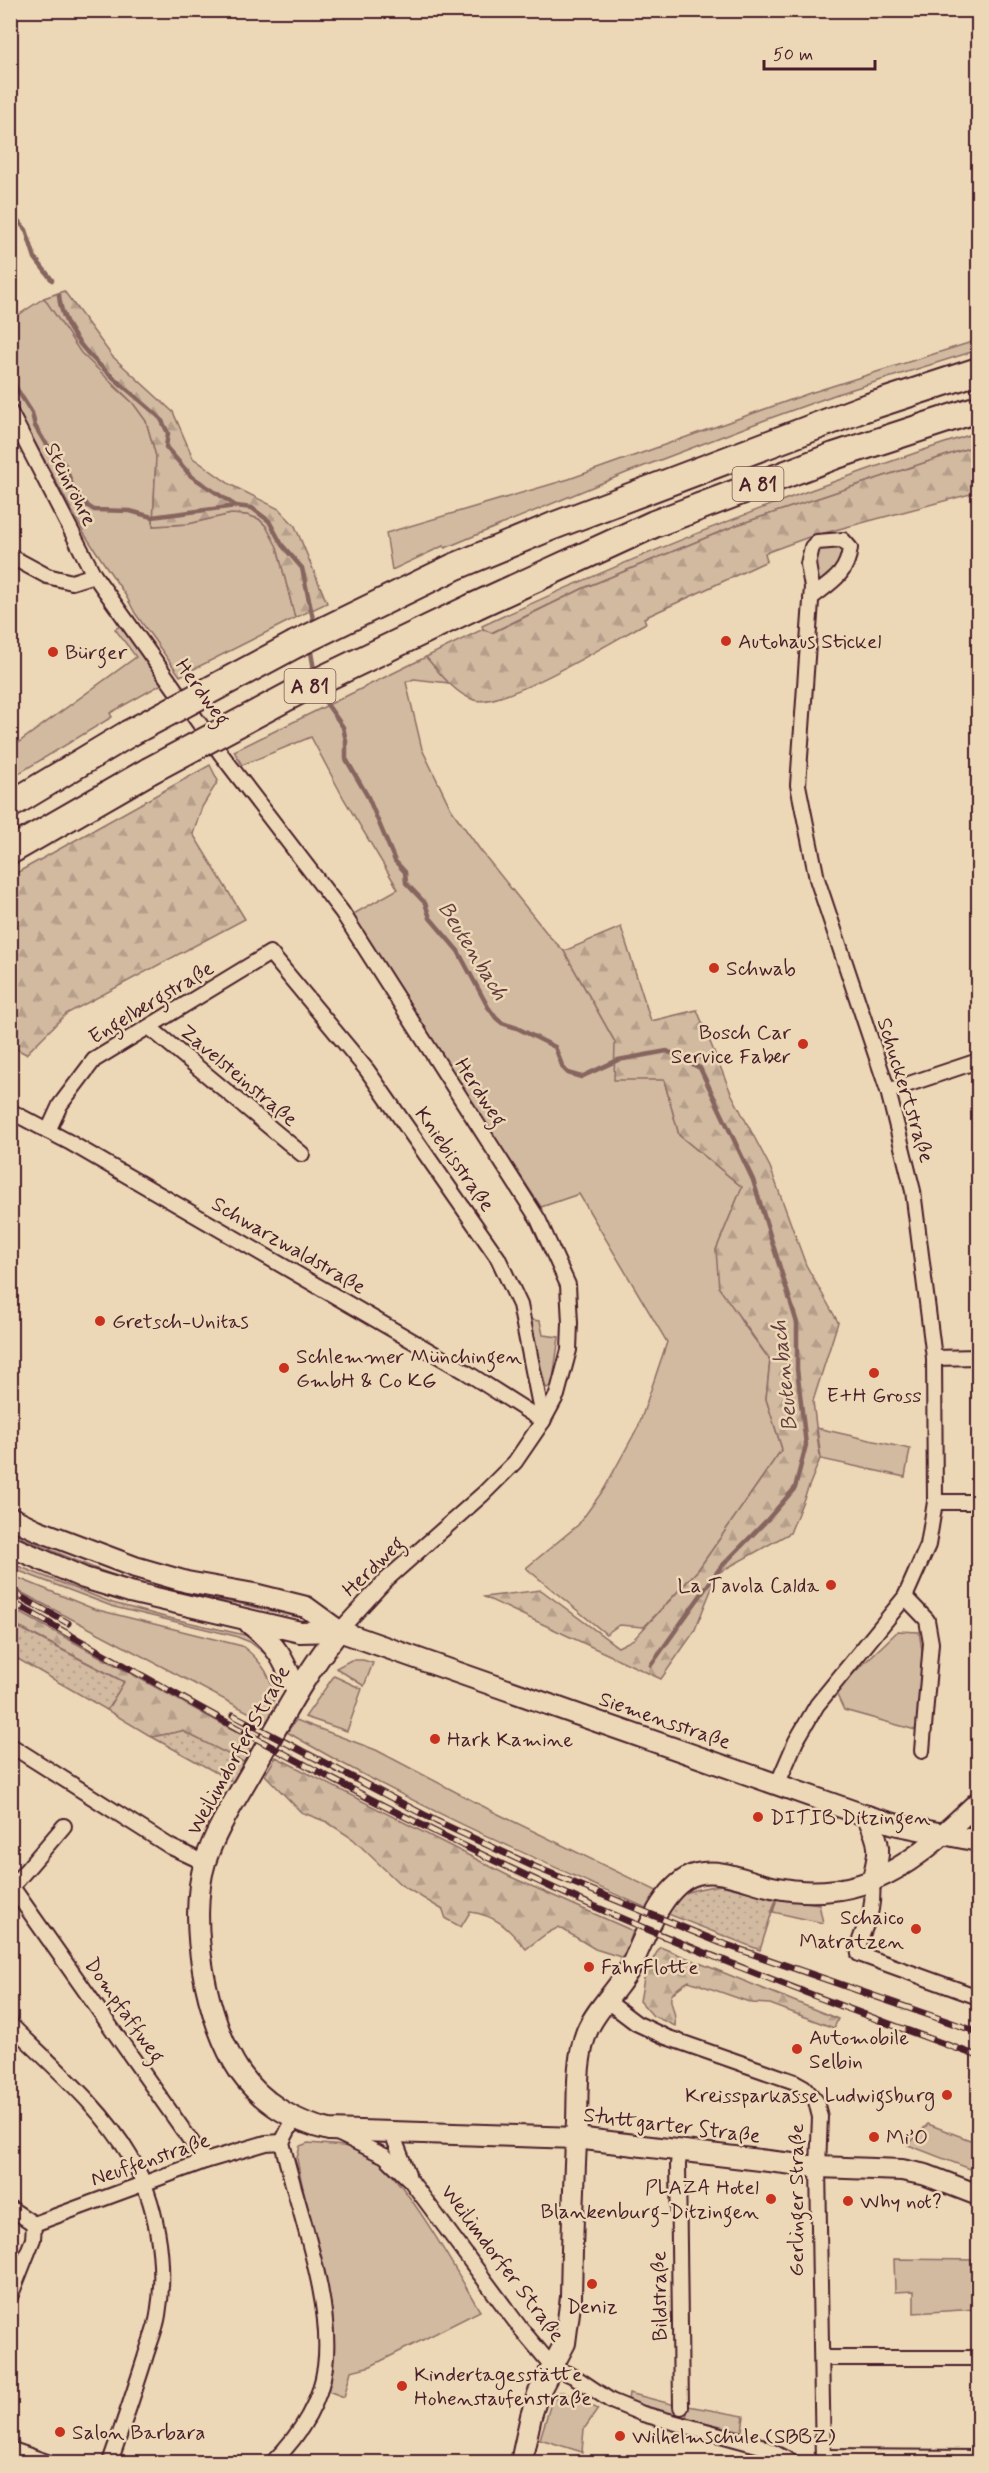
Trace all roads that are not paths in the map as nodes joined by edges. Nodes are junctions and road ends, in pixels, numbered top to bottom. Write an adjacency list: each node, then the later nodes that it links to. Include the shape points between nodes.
1 (978, 371): 7 (highway, A 81, bridge, via 722,460 454,567 296,644 128,734)
2 (978, 409): 8 (highway, A 81, bridge, via 834,456 654,524 306,687)
3 (10, 412): 5 (street, Steinröhre)
4 (10, 556): 5 (street, via 47,576 72,582)
5 (94, 575): 18 (street, Herdweg, via 221,754 342,912 538,1219 568,1285 570,1323 569,1350 557,1395)
6 (811, 598): 12 (street, Schuckertstraße, via 798,785 818,879)
7 (10, 805)
8 (10, 851)
9 (270, 953): 10 (street, Engelbergstraße); 18 (street, Kniebisstraße, via 367,1070 498,1258 520,1305)
10 (149, 1027): 14 (street, Engelbergstraße, via 94,1060 60,1105); 15 (street, Zavelsteinstraße)
11 (978, 1061): 12 (street)
12 (888, 1091): 17 (street, Schuckertstraße, via 913,1191)
13 (10, 1111): 14 (street, Schwarzwaldstraße)
14 (48, 1131): 18 (street, Schwarzwaldstraße, via 466,1372)
15 (302, 1154)
16 (978, 1357): 17 (street)
17 (934, 1358): 19 (street, Schuckertstraße)
18 (543, 1421): 27 (street, Herdweg, via 507,1470 386,1580)
19 (935, 1502): 20 (street); 25 (street, Schuckertstraße, via 928,1545)
20 (978, 1502)
21 (10, 1517): 22 (main road)
22 (37, 1530): 23 (main road); 27 (main road, via 161,1575 306,1606)
23 (10, 1536)
24 (10, 1546): 26 (main road, via 84,1578)
25 (905, 1597): 30 (street, via 927,1620 932,1642); 31 (street, Schuckertstraße, via 817,1706)
26 (243, 1619): 27 (main road, via 300,1632); 28 (main road, via 270,1640)
27 (339, 1631): 28 (main road, Weilimdorfer Straße); 31 (main road, Siemensstraße)
28 (297, 1692): 37 (main road, Weilimdorfer Straße)
29 (10, 1744): 37 (street, via 171,1847)
30 (922, 1751)
31 (777, 1785): 33 (main road, Siemensstraße)
32 (978, 1802): 35 (main road)
33 (867, 1816): 35 (main road, Siemensstraße); 38 (main road, via 879,1848)
34 (64, 1826): 39 (street)
35 (942, 1834): 36 (main road, Siemensstraße); 38 (main road, via 907,1863)
36 (978, 1840)
37 (205, 1863): 43 (main road, Weilimdorfer Straße, via 200,1949 219,2029 241,2073 256,2090)
38 (872, 1882): 40 (street, via 871,1907 859,1954); 41 (main road, via 849,1889 810,1892 717,1874 697,1874 670,1893 631,1967)
39 (11, 1886): 49 (street, Dompfaffweg)
40 (978, 1997)
41 (607, 2001): 46 (main road, via 592,2021 584,2043); 50 (street, Gerlinger Straße, via 658,2034 804,2087 819,2109)
42 (10, 2024): 52 (street, via 91,2105 130,2156)
43 (294, 2119): 44 (main road, Weilimdorfer Straße); 47 (street)
44 (329, 2130): 45 (main road, Weilimdorfer Straße); 51 (street, Weilimdorfer Straße, via 386,2156)
45 (391, 2131): 46 (main road, Stuttgarter Straße); 51 (street, Weilimdorfer Straße)
46 (576, 2138): 48 (main road, Stuttgarter Straße); 59 (main road, via 569,2315 565,2343)
47 (282, 2142): 49 (street, Neuffenstraße); 66 (street, via 318,2277 326,2345 325,2367 309,2414)
48 (680, 2150): 50 (main road, Stuttgarter Straße); 60 (street, Bildstraße)
49 (206, 2161): 52 (street, Neuffenstraße)
50 (818, 2168): 53 (main road, Stuttgarter Straße, via 902,2170); 57 (street, Gerlinger Straße)
51 (411, 2181): 59 (street, Weilimdorfer Straße)
52 (143, 2183): 55 (street, Neuffenstraße); 65 (street, via 160,2253 158,2316)
53 (978, 2195)
54 (10, 2208): 55 (street)
55 (33, 2224): 56 (street, via 33,2239)
56 (10, 2297)
57 (822, 2358): 58 (street); 63 (street, Gerlinger Straße)
58 (978, 2358)
59 (552, 2366): 67 (main road, via 531,2416); 68 (street, Weilimdorfer Straße, via 643,2414 761,2446)
60 (681, 2407)
61 (10, 2449): 64 (street)
62 (978, 2458): 63 (street)
63 (823, 2460)
64 (47, 2463)
65 (110, 2463)
66 (273, 2463)
67 (521, 2463)
68 (792, 2463)

